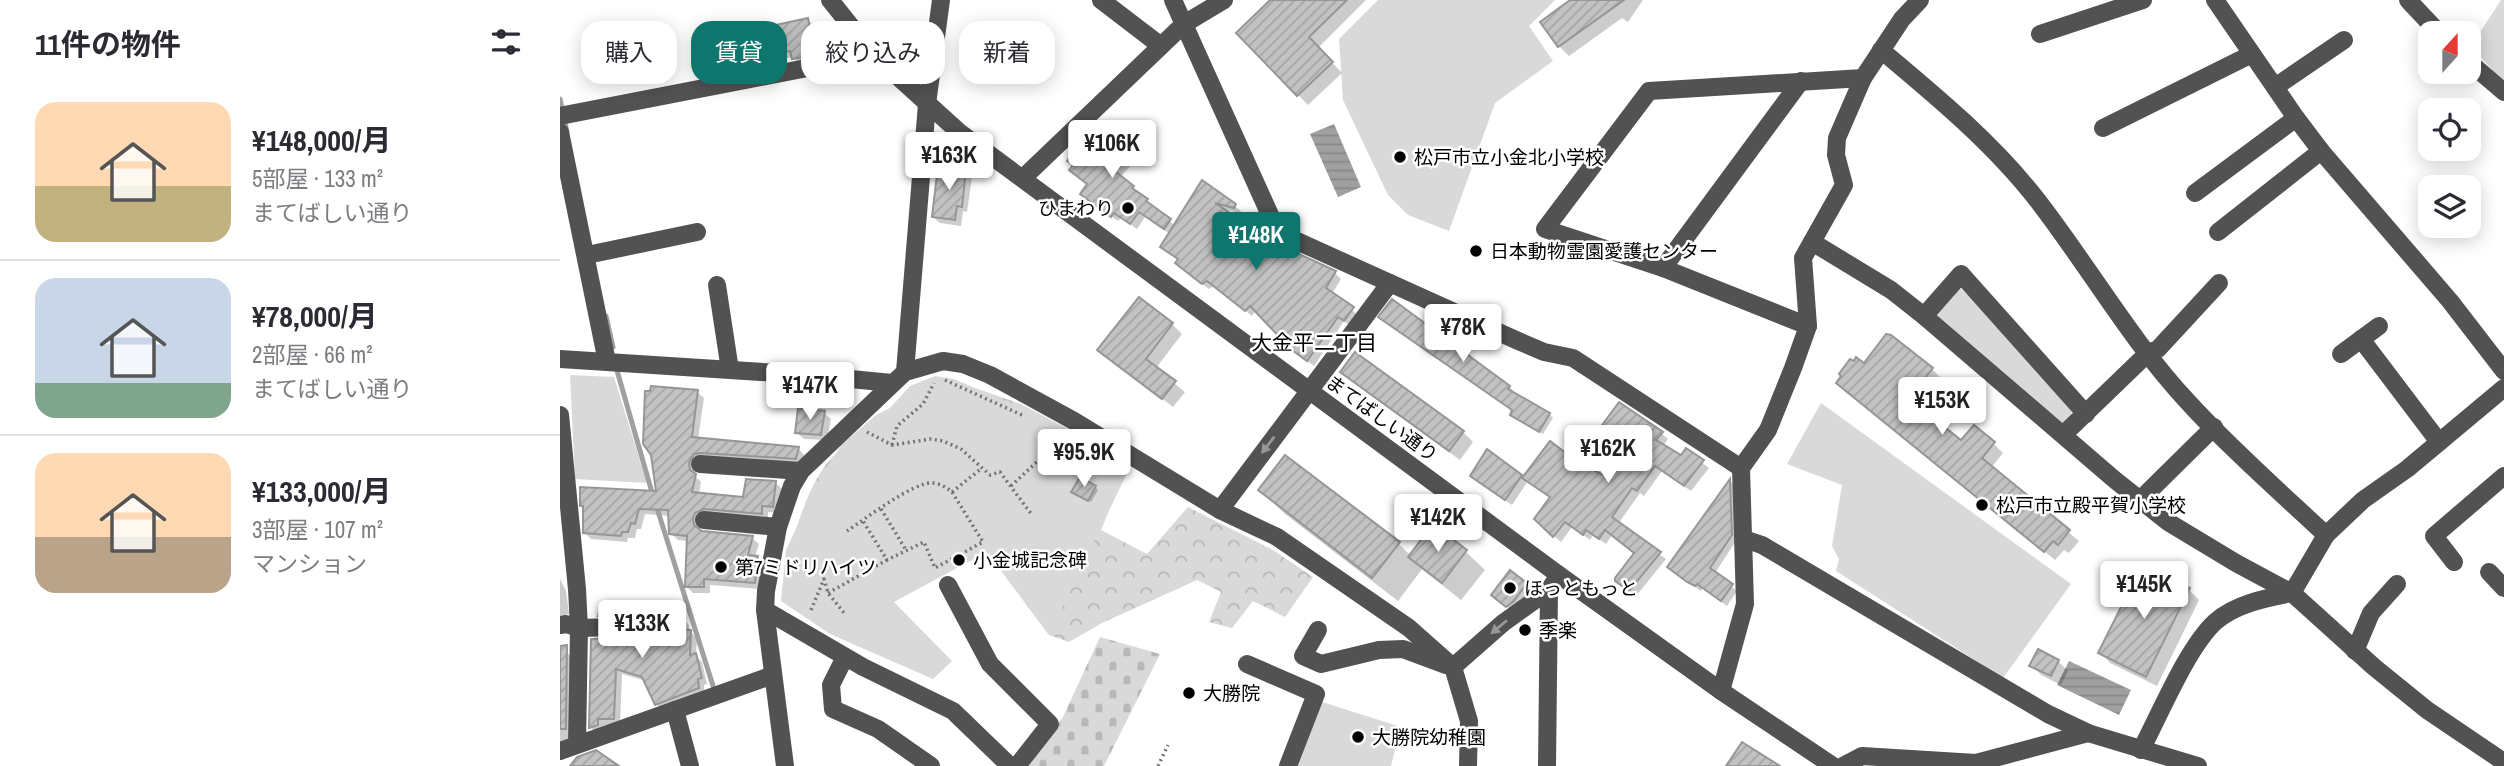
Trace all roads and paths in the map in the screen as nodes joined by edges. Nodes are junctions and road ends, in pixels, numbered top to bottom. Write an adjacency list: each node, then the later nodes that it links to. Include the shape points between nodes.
1 (830, 0): 11 (street, まてばしい通り)
2 (941, 0): 26 (street)
3 (1101, 0): 16 (street)
4 (1173, 0): 13 (street)
5 (1197, 0): 13 (street)
6 (1224, 0): 13 (street)
7 (1920, 0): 17 (street)
8 (2143, 0): 14 (street)
9 (2215, 0): 18 (street)
10 (2408, 0): 12 (street)
11 (847, 21)
12 (2428, 21)
13 (1184, 24): 16 (street); 39 (street, via 1275,226 1288,237)
14 (2040, 34)
15 (2344, 40): 24 (street)
16 (1161, 46): 32 (street)
17 (1881, 50): 21 (street); 46 (street, via 1933,93 2037,200)
18 (2252, 54): 24 (street); 29 (street)
19 (801, 69): 27 (street)
20 (2482, 73): 25 (street)
21 (1863, 78): 22 (street); 36 (street, via 1837,138 1844,185)
22 (1801, 81): 38 (street); 38 (street, via 1648,91 1545,229)
23 (905, 84): 26 (street, まてばしい通り)
24 (2275, 87): 28 (street)
25 (2504, 92)
26 (927, 104): 32 (street, まてばしい通り); 52 (street)
27 (560, 116)
28 (2296, 118): 31 (street); 33 (street)
29 (2103, 128)
30 (560, 132): 37 (street)
31 (2321, 151): 35 (street); 51 (street)
32 (1024, 178): 56 (street, まてばしい通り)
33 (2195, 193)
34 (697, 232): 37 (street)
35 (2218, 232)
36 (1812, 242): 42 (street, via 1891,290); 43 (street, via 1803,258)
37 (587, 255): 49 (street)
38 (1663, 268): 43 (street)
39 (1390, 283): 56 (street); 70 (street, via 1516,341 1573,358)
40 (2219, 283): 46 (street, via 2158,349)
41 (717, 285): 50 (street)
42 (1924, 316): 57 (street, via 1961,274); 64 (street)
43 (1808, 326): 70 (street, via 1768,430)
44 (2379, 326): 45 (street)
45 (2361, 339): 47 (street); 66 (street)
46 (2148, 353): 57 (street); 60 (street)
47 (2341, 354)
48 (560, 359): 49 (street)
49 (607, 362): 50 (street)
50 (730, 370): 52 (street)
51 (2504, 371)
52 (898, 377): 71 (street); 78 (street, via 943,361 990,375)
53 (934, 383): 54 (path); 59 (path, via 935,376); 67 (path, via 923,404 897,426)
54 (921, 387)
55 (2504, 388): 66 (street)
56 (1309, 391): 78 (street, one-way to 78); 90 (street, まてばしい通り)
57 (2086, 414): 64 (street)
58 (560, 415): 101 (street)
59 (1031, 419)
60 (2214, 427): 76 (street); 84 (street)
61 (862, 429): 67 (path)
62 (1055, 430): 65 (path)
63 (1070, 430): 65 (path)
64 (2064, 434): 76 (street)
65 (1066, 438): 73 (path, via 1090,466); 74 (path, via 1050,466 1040,459)
66 (2439, 442): 84 (street, via 2363,500)
67 (892, 445): 69 (path, via 943,441)
68 (700, 464): 71 (street)
69 (982, 468): 74 (path, via 990,475 1000,472); 75 (path)
70 (1741, 468): 85 (street)
71 (801, 471): 82 (street)
72 (2504, 476): 88 (street, via 2434,536)
73 (1088, 481)
74 (1011, 486): 79 (path)
75 (952, 492): 77 (path, via 933,483 921,485); 86 (path, via 983,542 935,568 924,542)
76 (2140, 500): 95 (street, via 2195,540)
77 (881, 509): 81 (path); 86 (path)
78 (1220, 510): 106 (street, via 1289,544 1409,628)
79 (1032, 515)
80 (704, 520): 82 (street)
81 (863, 520): 83 (path); 87 (path)
82 (778, 527): 96 (street)
83 (847, 531)
84 (2326, 535): 95 (street)
85 (1744, 539): 108 (street, via 1745,604); 110 (street, via 1762,545 2048,714)
86 (906, 551): 87 (path)
87 (887, 560): 94 (path)
88 (2454, 562)
89 (2489, 572): 93 (street)
90 (1554, 582): 106 (street, one-way to 106); 108 (street, まてばしい通り); 124 (street)
91 (2397, 584): 103 (street, via 2371,612)
92 (948, 585): 120 (street, via 990,664 1050,724)
93 (2504, 588)
94 (828, 593): 97 (path, via 824,579); 98 (path)
95 (2292, 593): 103 (street); 113 (street, via 2237,608 2216,621 2192,654)
96 (765, 610): 104 (street); 107 (street)
97 (811, 610)
98 (844, 613)
99 (560, 625): 101 (street)
100 (653, 625): 101 (street)
101 (579, 628): 111 (street)
102 (1318, 630): 106 (street, via 1303,656 1321,664 1403,649)
103 (2356, 651): 115 (street, via 2427,710)
104 (845, 657): 118 (street, via 831,685 833,709 877,729); 119 (street, via 953,711)
105 (1247, 664): 122 (street, via 1316,694)
106 (1452, 667): 123 (street, via 1469,721)
107 (774, 674): 109 (street); 117 (street)
108 (1721, 691): 125 (street, まてばしい通り)
109 (675, 710): 111 (street); 116 (street)
110 (2088, 733): 113 (street); 126 (street, via 1976,763 1863,756)
111 (577, 744): 114 (street)
112 (1168, 745): 121 (path)
113 (2141, 750): 127 (street)
114 (560, 751)
115 (2504, 762)
116 (690, 766)
117 (785, 766)
118 (931, 766)
119 (1010, 766)
120 (1017, 766)
121 (1158, 766)
122 (1287, 766)
123 (1468, 766)
124 (1546, 766)
125 (1833, 766)
126 (1843, 766)
127 (2198, 766)

